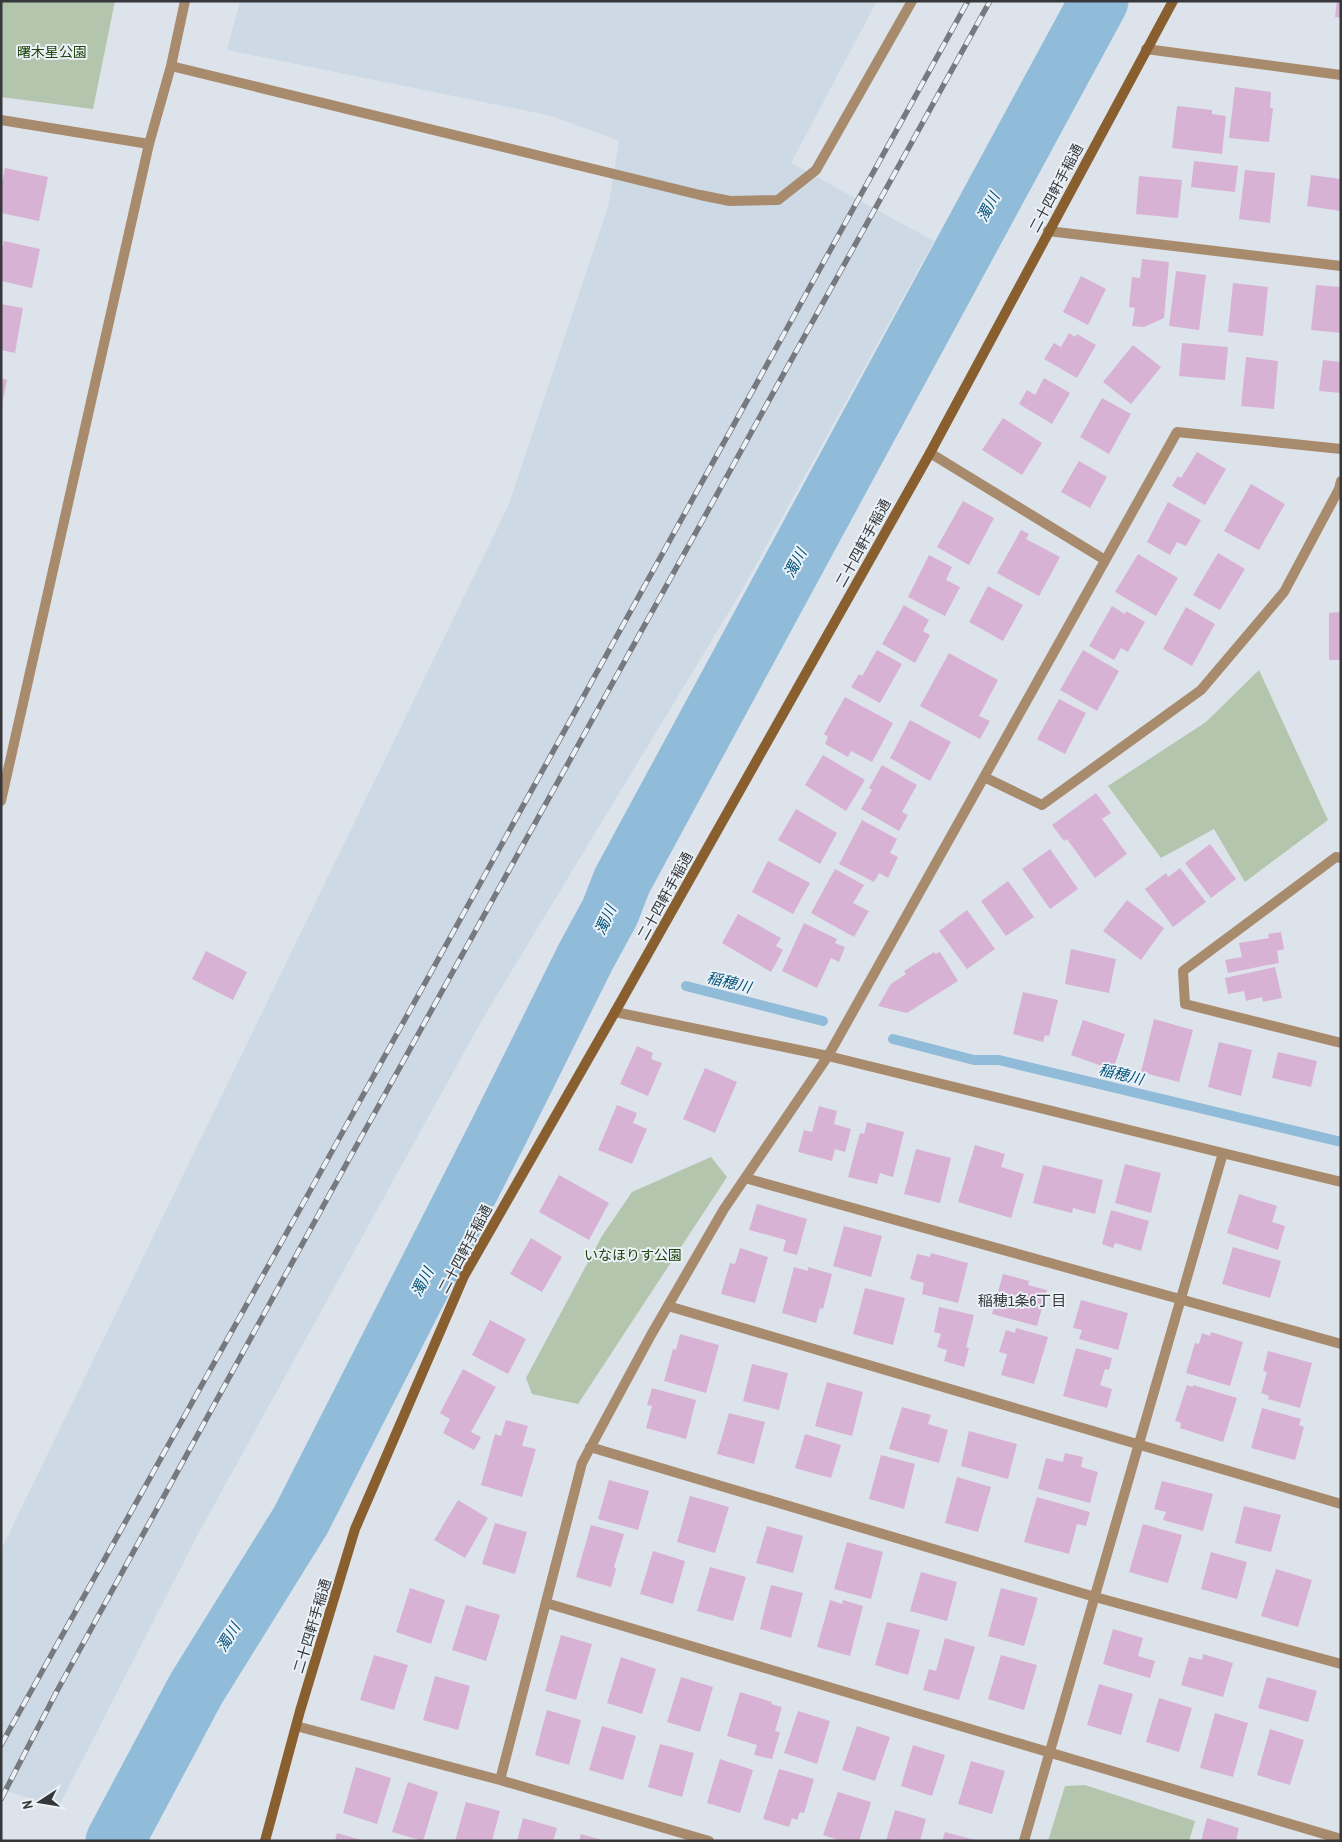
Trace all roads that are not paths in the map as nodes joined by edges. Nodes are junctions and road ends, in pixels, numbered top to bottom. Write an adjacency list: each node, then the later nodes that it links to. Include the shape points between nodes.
1 (185, 1): 5 (street)
2 (912, 1): 5 (street, via 816,170 778,200 730,201 700,195)
3 (1173, 1): 4 (street, 二十四軒手稲通)
4 (1146, 48): 6 (street); 9 (street, 二十四軒手稲通)
5 (171, 66): 8 (street)
6 (1341, 75)
7 (1, 120): 8 (street)
8 (149, 144): 16 (street)
9 (1048, 231): 10 (street); 12 (street, 二十四軒手稲通)
10 (1341, 266)
11 (1341, 449): 14 (street, via 1176,432)
12 (930, 454): 14 (street); 18 (street, 二十四軒手稲通)
13 (1341, 482): 15 (street, via 1284,592 1201,690 1042,805)
14 (1105, 560): 15 (street)
15 (984, 777): 20 (street)
16 (1, 801)
17 (1341, 858): 19 (street, via 1336,857 1182,971 1185,1004)
18 (616, 1012): 20 (street); 33 (street, 二十四軒手稲通, via 464,1276 355,1529)
19 (1341, 1043)
20 (828, 1056): 21 (street); 22 (street)
21 (1223, 1153): 23 (street); 24 (street)
22 (745, 1178): 24 (street); 25 (street)
23 (1341, 1182)
24 (1181, 1300): 26 (street); 27 (street)
25 (668, 1306): 27 (street); 28 (street)
26 (1341, 1344)
27 (1139, 1445): 29 (street); 30 (street)
28 (590, 1447): 30 (street); 31 (street, via 582,1463)
29 (1341, 1504)
30 (1095, 1597): 32 (street); 34 (street)
31 (546, 1603): 34 (street); 35 (street)
32 (1341, 1664)
33 (296, 1726): 35 (street); 37 (street, 二十四軒手稲通)
34 (1050, 1753): 36 (street); 39 (street)
35 (500, 1780): 38 (street)
36 (1341, 1839)
37 (265, 1841)
38 (709, 1841)
39 (1024, 1841)

